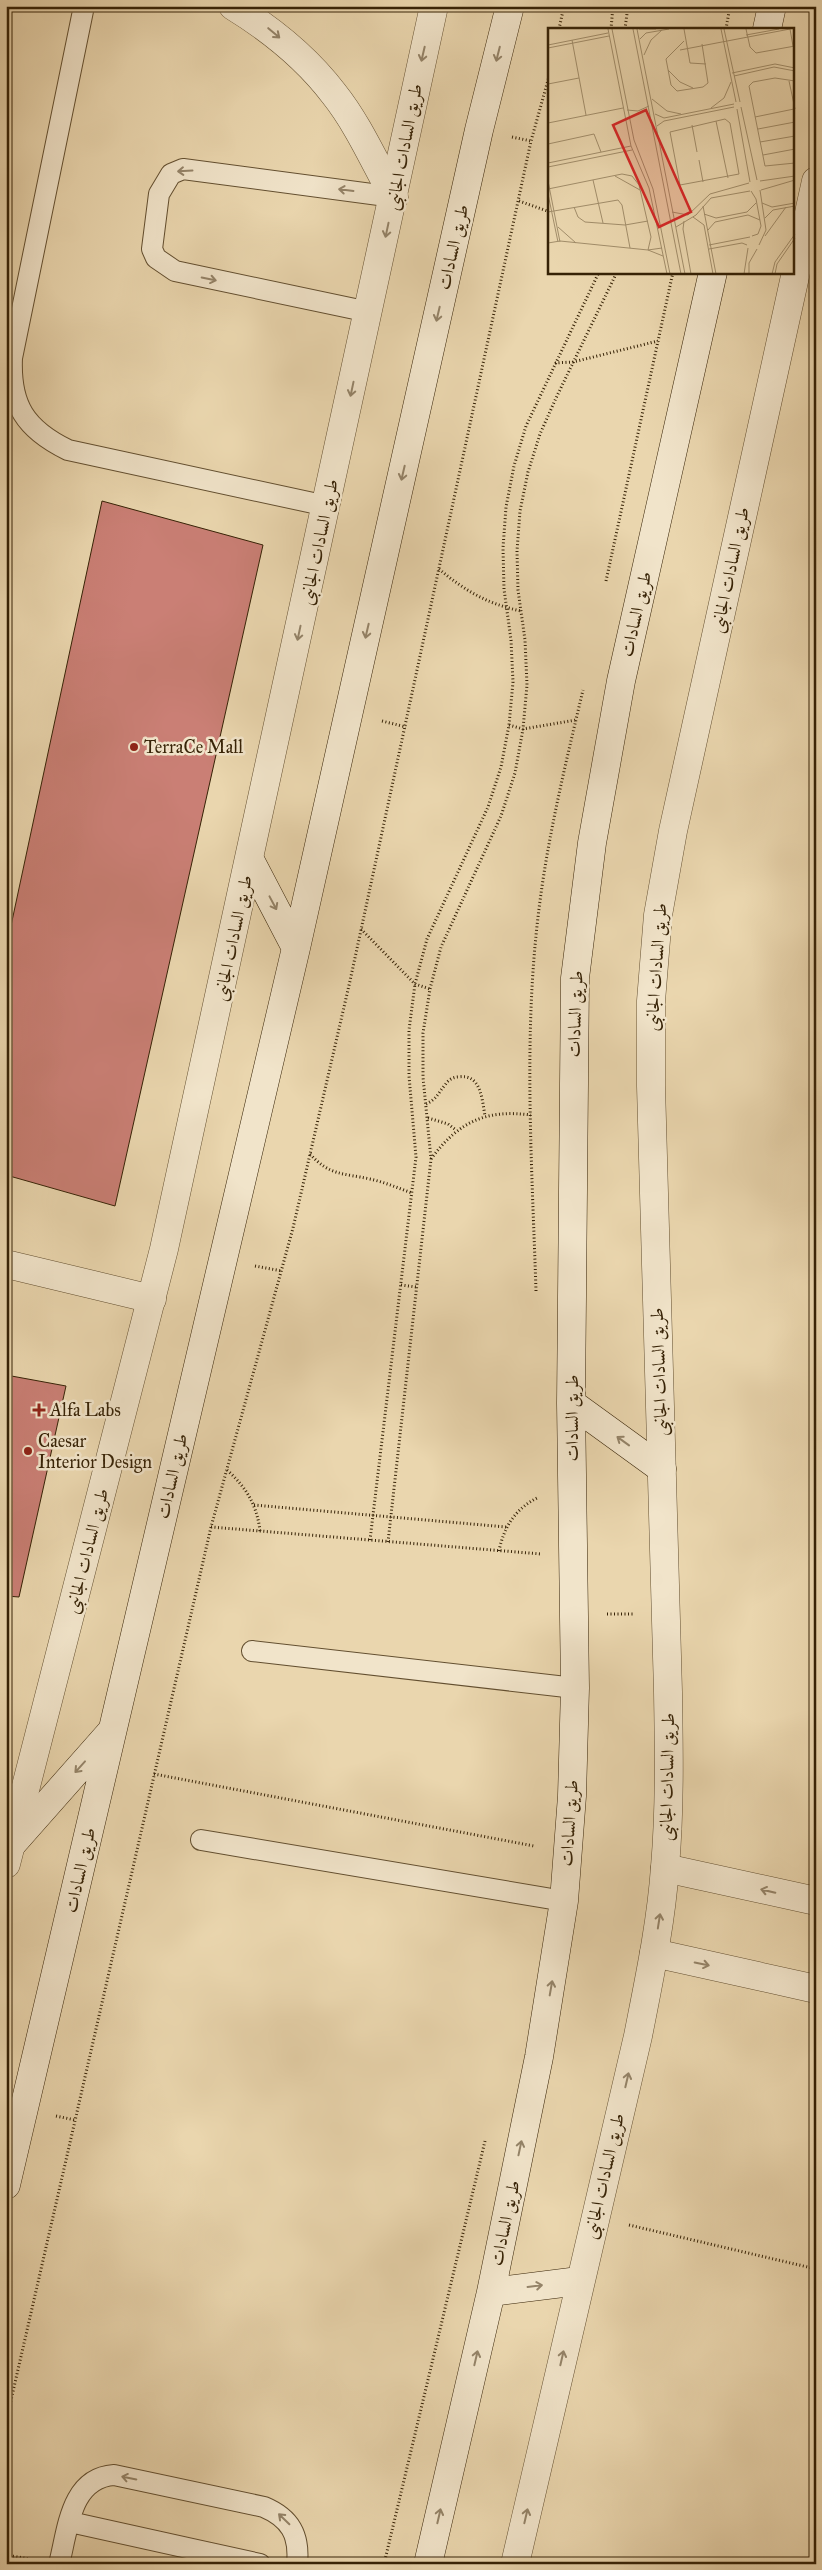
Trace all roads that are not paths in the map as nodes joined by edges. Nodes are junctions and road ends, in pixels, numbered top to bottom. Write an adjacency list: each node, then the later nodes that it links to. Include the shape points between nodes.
1 (84, 6): 11 (lane, via 12,358 11,379 16,403 28,423 46,439 68,450)
2 (233, 6): 8 (street, one-way to 8, via 266,26 303,58 335,95)
3 (434, 6): 8 (street, طريق السادات الجانبى, one-way to 8)
4 (510, 6): 13 (street, طريق السادات, one-way to 13)
5 (772, 6): 6 (street)
6 (767, 28)
7 (816, 181): 17 (street, طريق السادات الجانبى, via 673,831 658,915 651,1000 651,1086)
8 (394, 197): 10 (street, طريق السادات الجانبى, one-way to 10); 10 (lane, one-way to 10, via 183,169 171,174 159,194 152,249 156,258 175,271)
9 (712, 274): 16 (street, طريق السادات, via 621,681 592,843 575,978)
10 (369, 312): 11 (street, طريق السادات الجانبى, one-way to 11)
11 (327, 506): 12 (street, طريق السادات الجانبى, one-way to 12)
12 (250, 860): 13 (street, one-way to 13); 15 (street, طريق السادات الجانبى)
13 (296, 948): 20 (street, طريق السادات)
14 (6, 1264): 15 (street)
15 (152, 1299): 22 (street, طريق السادات الجانبى)
16 (572, 1403): 17 (street, one-way to 16); 19 (street, طريق السادات)
17 (662, 1469): 23 (street, طريق السادات الجانبى, via 670,1780)
18 (252, 1651): 19 (lane)
19 (575, 1688): 24 (street, طريق السادات, via 572,1796)
20 (113, 1730): 22 (street, one-way to 22); 28 (street, طريق السادات)
21 (201, 1840): 24 (lane)
22 (9, 1854)
23 (665, 1868): 25 (street, one-way to 23); 26 (street, طريق السادات الجانبى, one-way to 23)
24 (564, 1901): 30 (street, طريق السادات, one-way to 24, via 539,2058)
25 (816, 1901)
26 (654, 1953): 27 (street, one-way to 27); 29 (street, طريق السادات الجانبى, one-way to 26, via 638,2036)
27 (816, 1989)
28 (6, 2184)
29 (579, 2281): 30 (street, one-way to 29); 36 (street, طريق السادات الجانبى, one-way to 29)
30 (491, 2292): 35 (street, طريق السادات, one-way to 30)
31 (70, 2522): 32 (lane); 33 (lane); 34 (lane, one-way to 31, via 296,2534 277,2512 264,2506 124,2477 103,2476 84,2487)
32 (59, 2564)
33 (260, 2564)
34 (297, 2564)
35 (428, 2564)
36 (515, 2564)

